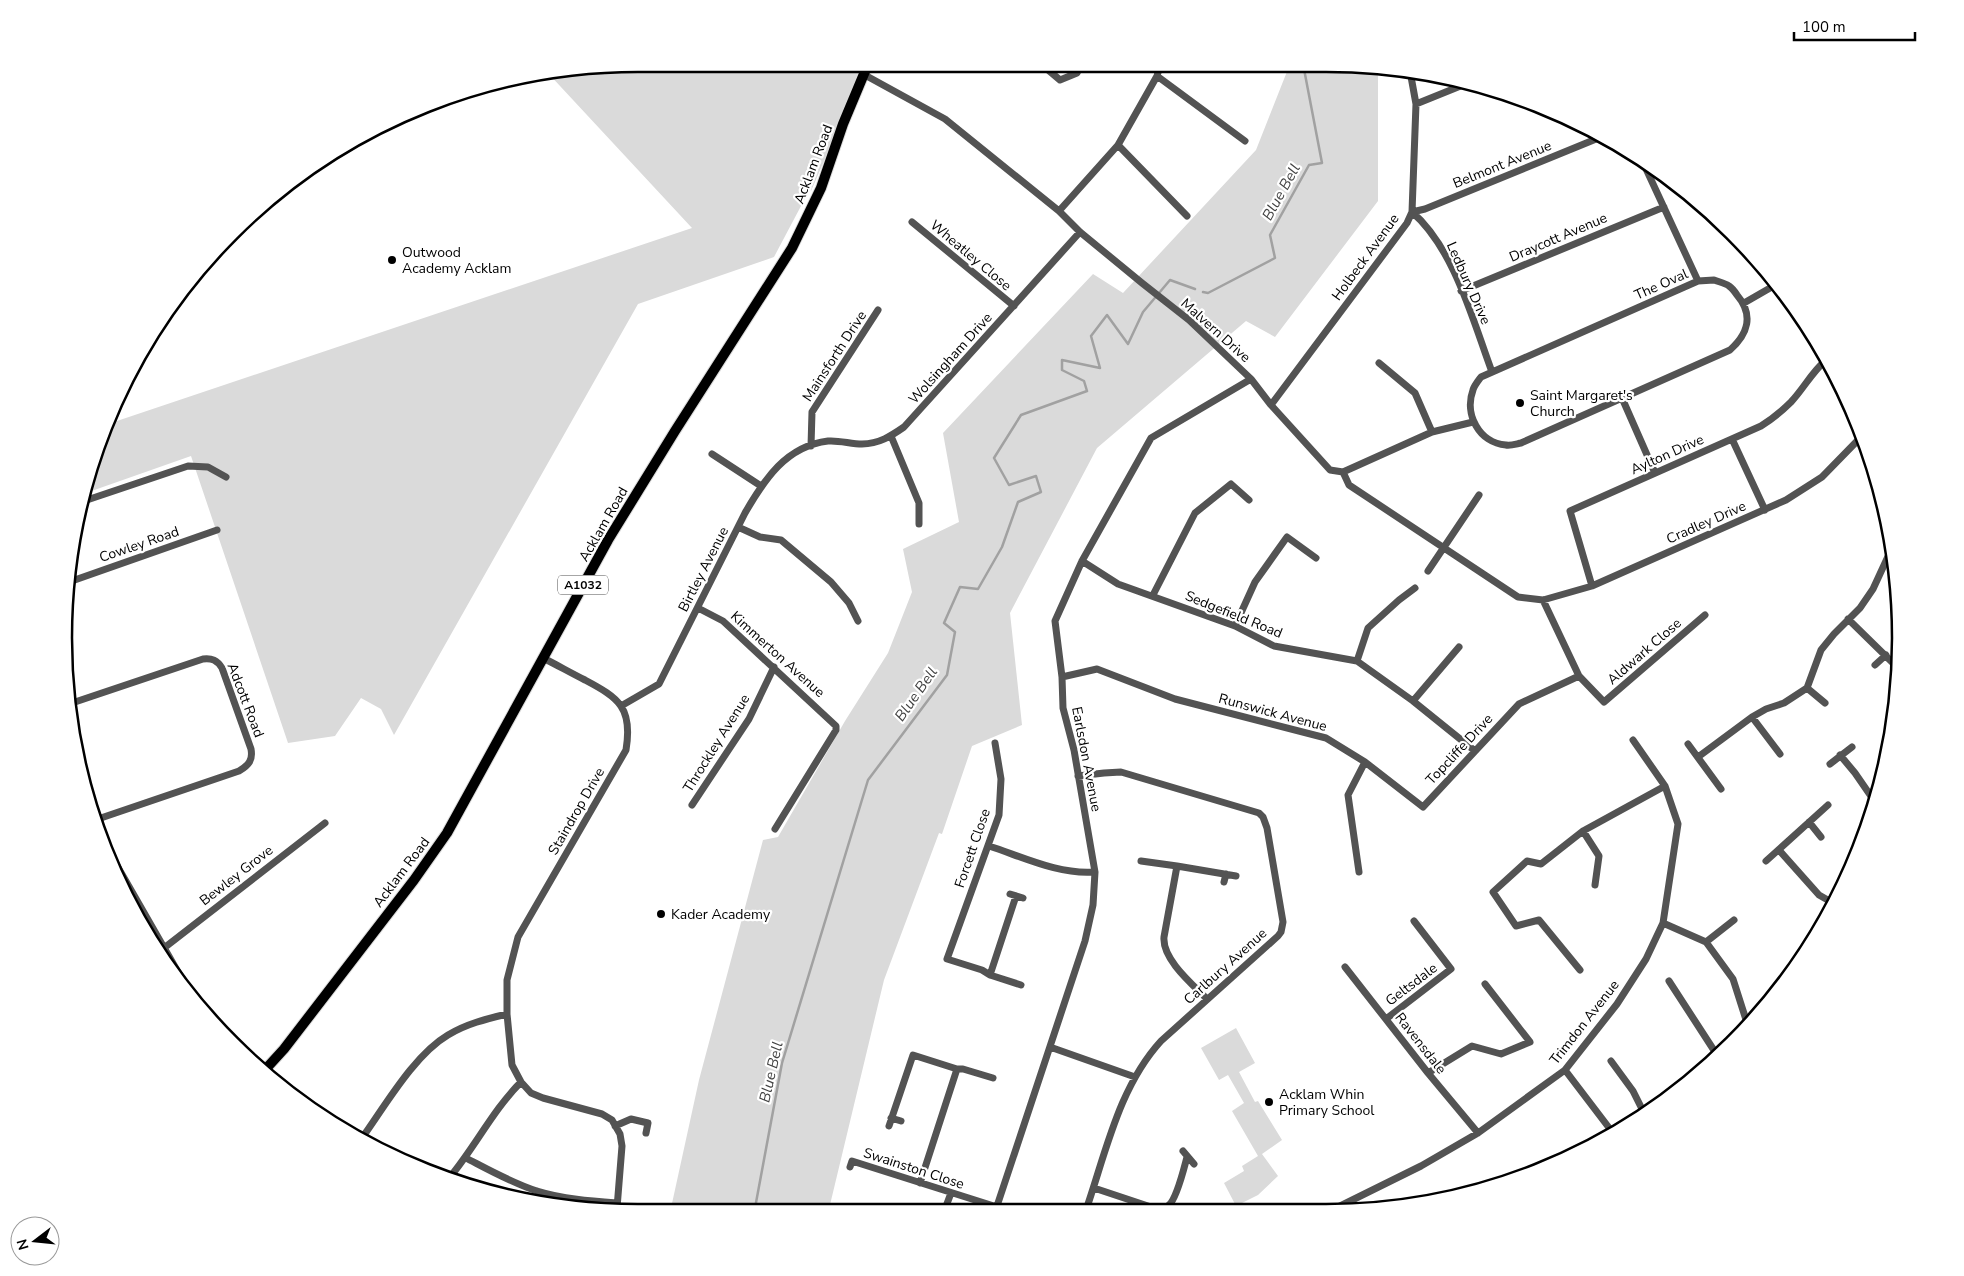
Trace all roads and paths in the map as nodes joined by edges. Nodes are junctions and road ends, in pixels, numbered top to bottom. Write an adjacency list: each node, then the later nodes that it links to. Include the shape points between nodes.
1 (865, 72): 66 (main road, Acklam Road / A1032, via 822,188 792,248 608,540)
2 (867, 72): 14 (street, Malvern Drive, via 945,119)
3 (1051, 72): 4 (street, via 1060,80)
4 (1078, 72)
5 (1158, 73): 10 (street); 11 (street)
6 (1411, 79): 8 (street, Holbeck Avenue)
7 (1456, 88): 8 (street)
8 (1416, 104): 15 (street, Holbeck Avenue)
9 (1594, 140): 15 (street, Belmont Avenue)
10 (1245, 141)
11 (1118, 145): 14 (street); 16 (street)
12 (1648, 174): 13 (street)
13 (1664, 207): 19 (street); 21 (street, Draycott Avenue)
14 (1059, 211): 18 (street, Malvern Drive)
15 (1412, 212): 21 (street, Ledbury Drive, via 1423,221 1444,250); 30 (street, Holbeck Avenue)
16 (1186, 216)
17 (912, 222): 23 (street, Wheatley Close)
18 (1080, 232): 23 (street, Wolsingham Drive); 28 (street, Malvern Drive, via 1189,320)
19 (1698, 281): 22 (street, The Oval, via 1714,280 1729,286); 27 (street, The Oval)
20 (1770, 288): 22 (street)
21 (1461, 291): 27 (street, Ledbury Drive)
22 (1744, 304): 29 (street, via 1747,325 1741,340 1730,350)
23 (1014, 306): 33 (street, Wolsingham Drive, via 904,428)
24 (878, 310): 36 (street, Mainsforth Drive, via 812,412)
25 (1379, 363): 32 (street, via 1415,393)
26 (1821, 365): 34 (street, Aylton Drive, via 1779,414)
27 (1492, 372): 31 (street, The Oval, via 1481,377 1473,389 1469,408)
28 (1251, 379): 30 (street, Malvern Drive); 52 (street, Earlsdon Avenue, via 1151,438)
29 (1622, 398): 31 (street, via 1521,443 1506,446 1490,441); 39 (street)
30 (1271, 406): 38 (street, Malvern Drive, via 1330,470)
31 (1473, 422): 32 (street)
32 (1432, 432): 38 (street)
33 (891, 436): 36 (street, Wolsingham Drive, via 880,442 828,441); 46 (street, via 919,503)
34 (1732, 439): 39 (street, Aylton Drive); 45 (street)
35 (1856, 442): 45 (street, Cradley Drive, via 1822,477)
36 (811, 446): 41 (street, Birtley Avenue, via 785,459)
37 (712, 454): 41 (street)
38 (1343, 472): 49 (street, Malvern Drive, via 1349,485)
39 (1655, 473): 55 (street, Aylton Drive, via 1570,511)
40 (226, 477): 43 (street, via 208,467 188,466)
41 (761, 486): 47 (street, Birtley Avenue)
42 (1480, 495): 49 (street)
43 (90, 499)
44 (1249, 500): 57 (street, via 1230,484 1195,513)
45 (1765, 510): 55 (street, Cradley Drive)
46 (919, 524)
47 (738, 528): 59 (street, Birtley Avenue); 62 (street, via 760,537 781,540 831,582 849,603)
48 (217, 530): 54 (street, Cowley Road)
49 (1444, 549): 53 (street); 58 (street, Malvern Drive, via 1518,597)
50 (1316, 558): 63 (street, via 1287,537 1255,582)
51 (1885, 560): 61 (street, via 1874,589)
52 (1082, 561): 57 (street, Sedgefield Road, via 1118,584); 72 (street, Earlsdon Avenue, via 1055,621)
53 (1428, 571)
54 (76, 580)
55 (1592, 586): 58 (street, Cradley Drive)
56 (1416, 588): 68 (street, via 1368,628)
57 (1152, 595): 63 (street, Sedgefield Road)
58 (1543, 600): 71 (street)
59 (698, 608): 69 (street, Kimmerton Avenue, via 723,621); 77 (street, Birtley Avenue, via 660,684)
60 (1705, 615): 71 (street, Aldwark Close, via 1604,702)
61 (1848, 619): 65 (street); 73 (street, via 1821,650)
62 (858, 621)
63 (1235, 626): 68 (street, Sedgefield Road, via 1274,646)
64 (1459, 647): 74 (street)
65 (1886, 655): 67 (street); 70 (street)
66 (543, 658): 77 (street, Staindrop Drive, via 610,693); 132 (main road, Acklam Road / A1032, via 446,833 414,880)
67 (1891, 660)
68 (1356, 661): 74 (street, Sedgefield Road)
69 (774, 666): 93 (street, Throckley Avenue, via 749,719); 98 (street, Kimmerton Avenue, via 836,726)
70 (1875, 666)
71 (1579, 676): 83 (street, Topcliffe Drive, via 1519,704)
72 (1062, 677): 87 (street, Runswick Avenue, via 1097,669 1175,699 1326,738); 89 (street, Earlsdon Avenue, via 1063,708)
73 (1806, 688): 76 (street); 78 (street, via 1784,703)
74 (1413, 701): 83 (street, Sedgefield Road)
75 (76, 702): 95 (street, Adcott Road, via 211,658 222,668 251,749 253,758 239,771)
76 (1825, 703)
77 (621, 706): 126 (street, Staindrop Drive, via 629,733 626,750 518,937 507,980)
78 (1752, 717): 84 (street); 86 (street)
79 (1633, 740): 90 (street, Trimdon Avenue)
80 (995, 743): 101 (street, Forcett Close, via 1002,789 999,815)
81 (1688, 744): 86 (street)
82 (1852, 747): 85 (street)
83 (1475, 751): 87 (street, Topcliffe Drive, via 1423,807)
84 (1780, 754)
85 (1840, 755): 88 (street); 92 (street)
86 (1698, 758): 91 (street)
87 (1365, 762): 107 (street, via 1348,795)
88 (1830, 764)
89 (1078, 776): 106 (street, Earlsdon Avenue); 125 (street, Carlbury Avenue, via 1121,772 1254,810 1263,817 1283,915 1281,932)
90 (1665, 786): 99 (street); 115 (street, Trimdon Avenue, via 1678,824)
91 (1722, 789)
92 (1869, 793)
93 (692, 805)
94 (1828, 805): 96 (street)
95 (102, 817)
96 (1809, 822): 100 (street); 102 (street)
97 (325, 823): 118 (street, Bewley Grove)
98 (775, 829)
99 (1583, 831): 109 (street, via 1600,856); 120 (street, via 1541,864 1528,861 1492,892 1516,926 1539,920)
100 (1821, 837)
101 (989, 846): 106 (street, via 1062,870); 121 (street, Forcett Close, via 947,958)
102 (1779, 850): 104 (street); 111 (street, via 1819,895)
103 (1141, 861): 105 (street)
104 (1766, 861)
105 (1177, 866): 108 (street, via 1225,878); 125 (street, via 1164,948)
106 (1095, 872): 129 (street, Earlsdon Avenue, via 1090,921)
107 (1360, 872)
108 (1236, 876)
109 (1596, 885)
110 (1016, 896): 121 (street)
111 (1827, 900)
112 (143, 911): 116 (street)
113 (1734, 920): 117 (street)
114 (1414, 921): 128 (street, Geltsdale, via 1451,969)
115 (1662, 923): 117 (street); 134 (street, Trimdon Avenue, via 1646,959 1617,1004)
116 (153, 929)
117 (1706, 942): 127 (street, via 1732,979)
118 (165, 947)
119 (1345, 967): 128 (street, Ravensdale)
120 (1580, 970)
121 (990, 975): 124 (street)
122 (1669, 981): 130 (street)
123 (1485, 984): 135 (street, via 1530,1042 1501,1054 1472,1046)
124 (1021, 985)
125 (1206, 999): 136 (street, Carlbury Avenue, via 1154,1048)
126 (506, 1014): 138 (street, Staindrop Drive, via 512,1065); 143 (street, via 463,1027 428,1051)
127 (1745, 1017)
128 (1386, 1019): 135 (street, Ravensdale)
129 (1050, 1048): 136 (street); 160 (street, Earlsdon Avenue)
130 (1713, 1050)
131 (1611, 1061): 139 (street)
132 (268, 1066)
133 (957, 1069): 137 (street); 140 (street, via 913,1055 890,1122); 150 (street)
134 (1565, 1070): 142 (street); 145 (street, Trimdon Avenue)
135 (1428, 1073): 145 (street, Ravensdale)
136 (1135, 1077): 151 (street, Carlbury Avenue, via 1122,1102)
137 (993, 1078)
138 (520, 1082): 141 (street, via 542,1098 602,1114); 146 (street)
139 (1641, 1107)
140 (901, 1122)
141 (615, 1126): 144 (street, via 631,1119 648,1124); 156 (street, via 622,1146)
142 (1609, 1128)
143 (365, 1133)
144 (646, 1133)
145 (1478, 1134): 157 (street, Trimdon Avenue)
146 (466, 1158): 149 (street); 152 (street)
147 (852, 1161): 150 (street, Swainston Close)
148 (1194, 1164): 163 (street, via 1185,1154)
149 (454, 1172)
150 (920, 1183): 153 (street, Swainston Close)
151 (1094, 1188): 161 (street, Carlbury Avenue); 162 (street)
152 (537, 1191): 154 (street); 155 (street)
153 (951, 1193): 158 (street); 159 (street, Swainston Close)
154 (536, 1194)
155 (588, 1201)
156 (617, 1203)
157 (1350, 1203)
158 (947, 1204)
159 (985, 1204)
160 (998, 1204)
161 (1088, 1204)
162 (1142, 1204)
163 (1170, 1204)

